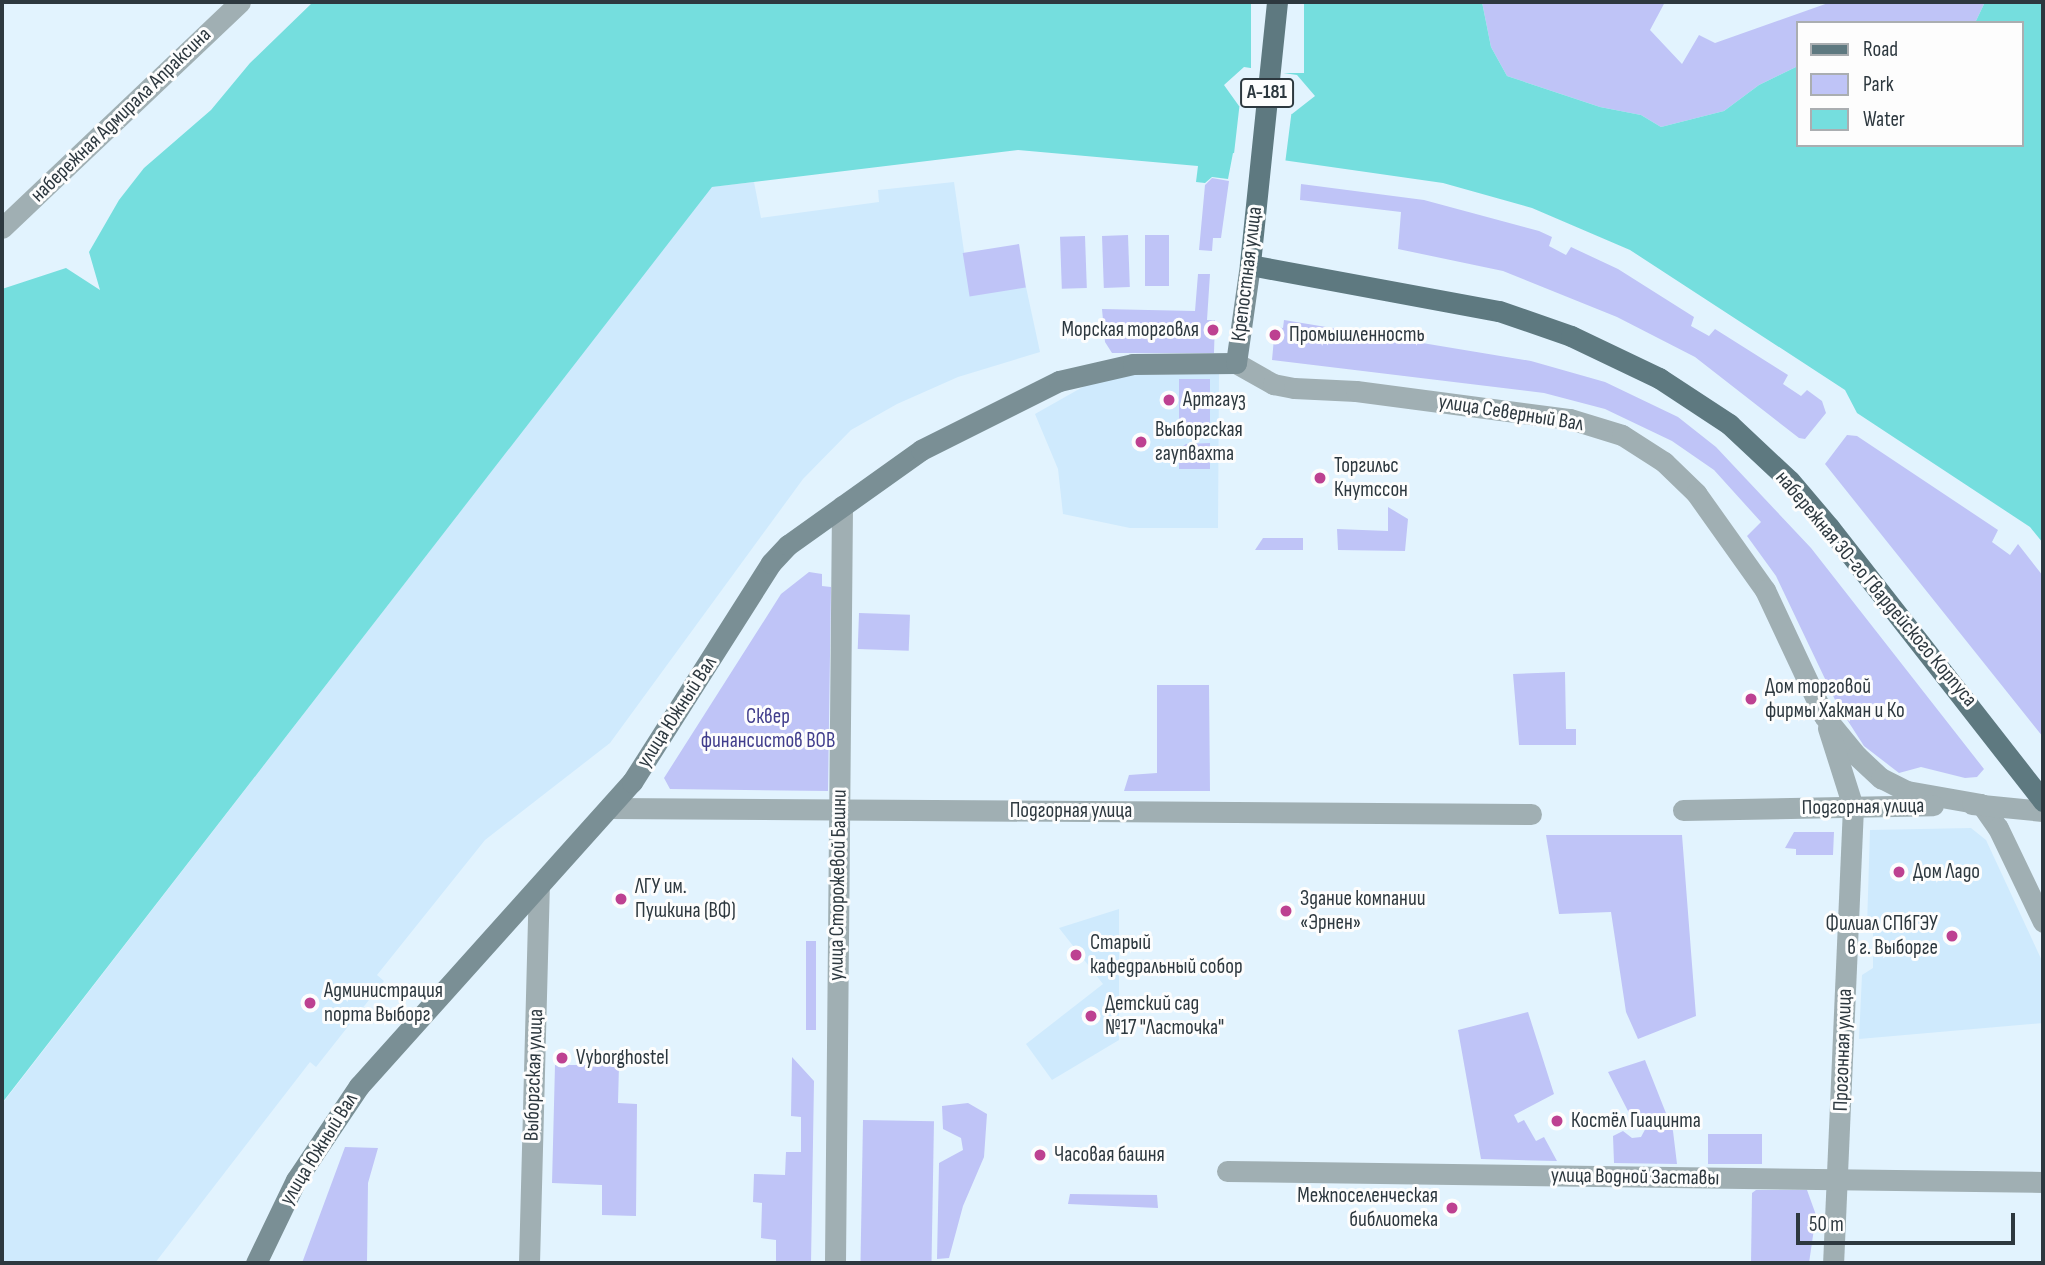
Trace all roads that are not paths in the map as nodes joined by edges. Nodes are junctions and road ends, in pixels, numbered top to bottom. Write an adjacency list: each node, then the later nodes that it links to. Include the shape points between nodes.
1 (240, 2): 3 (street, набережная Адмирала Апраксина)
2 (1277, 2): 4 (main road, Крепостная улица / А-181)
3 (2, 228)
4 (1250, 265): 5 (street, Крепостная улица); 8 (main road, набережная 30-го Гвардейского Корпуса, via 1499,311 1571,336 1659,378 1729,424 1829,527)
5 (1236, 363): 6 (street, улица Южный Вал, via 1133,364 1077,374 921,450); 7 (street, улица Северный Вал, via 1273,384 1570,419 1622,435 1664,462 1696,494 1765,590)
6 (842, 506): 11 (street, улица Южный Вал, via 771,563); 12 (street, улица Сторожевой Башни)
7 (1824, 716): 9 (street, улица Северный Вал, via 1881,778 1927,797); 10 (street, Прогонная улица)
8 (2043, 801)
9 (1980, 804): 10 (street, Подгорная улица); 14 (street, Подгорная улица); 17 (street, via 1998,828)
10 (1853, 807): 13 (street, Подгорная улица); 19 (street, Прогонная улица)
11 (611, 808): 12 (street, Подгорная улица); 16 (street, улица Южный Вал)
12 (839, 810): 15 (street, Подгорная улица); 23 (street, улица Сторожевой Башни)
13 (1683, 810)
14 (2043, 811)
15 (1531, 814)
16 (539, 887): 21 (street, улица Южный Вал, via 359,1086 296,1180); 22 (street, Выборгская улица)
17 (2043, 922)
18 (1227, 1171): 19 (street, улица Водной Заставы)
19 (1837, 1180): 20 (street, улица Водной Заставы); 24 (street, Прогонная улица)
20 (2043, 1182)
21 (256, 1263)
22 (529, 1263)
23 (835, 1263)
24 (1833, 1263)

